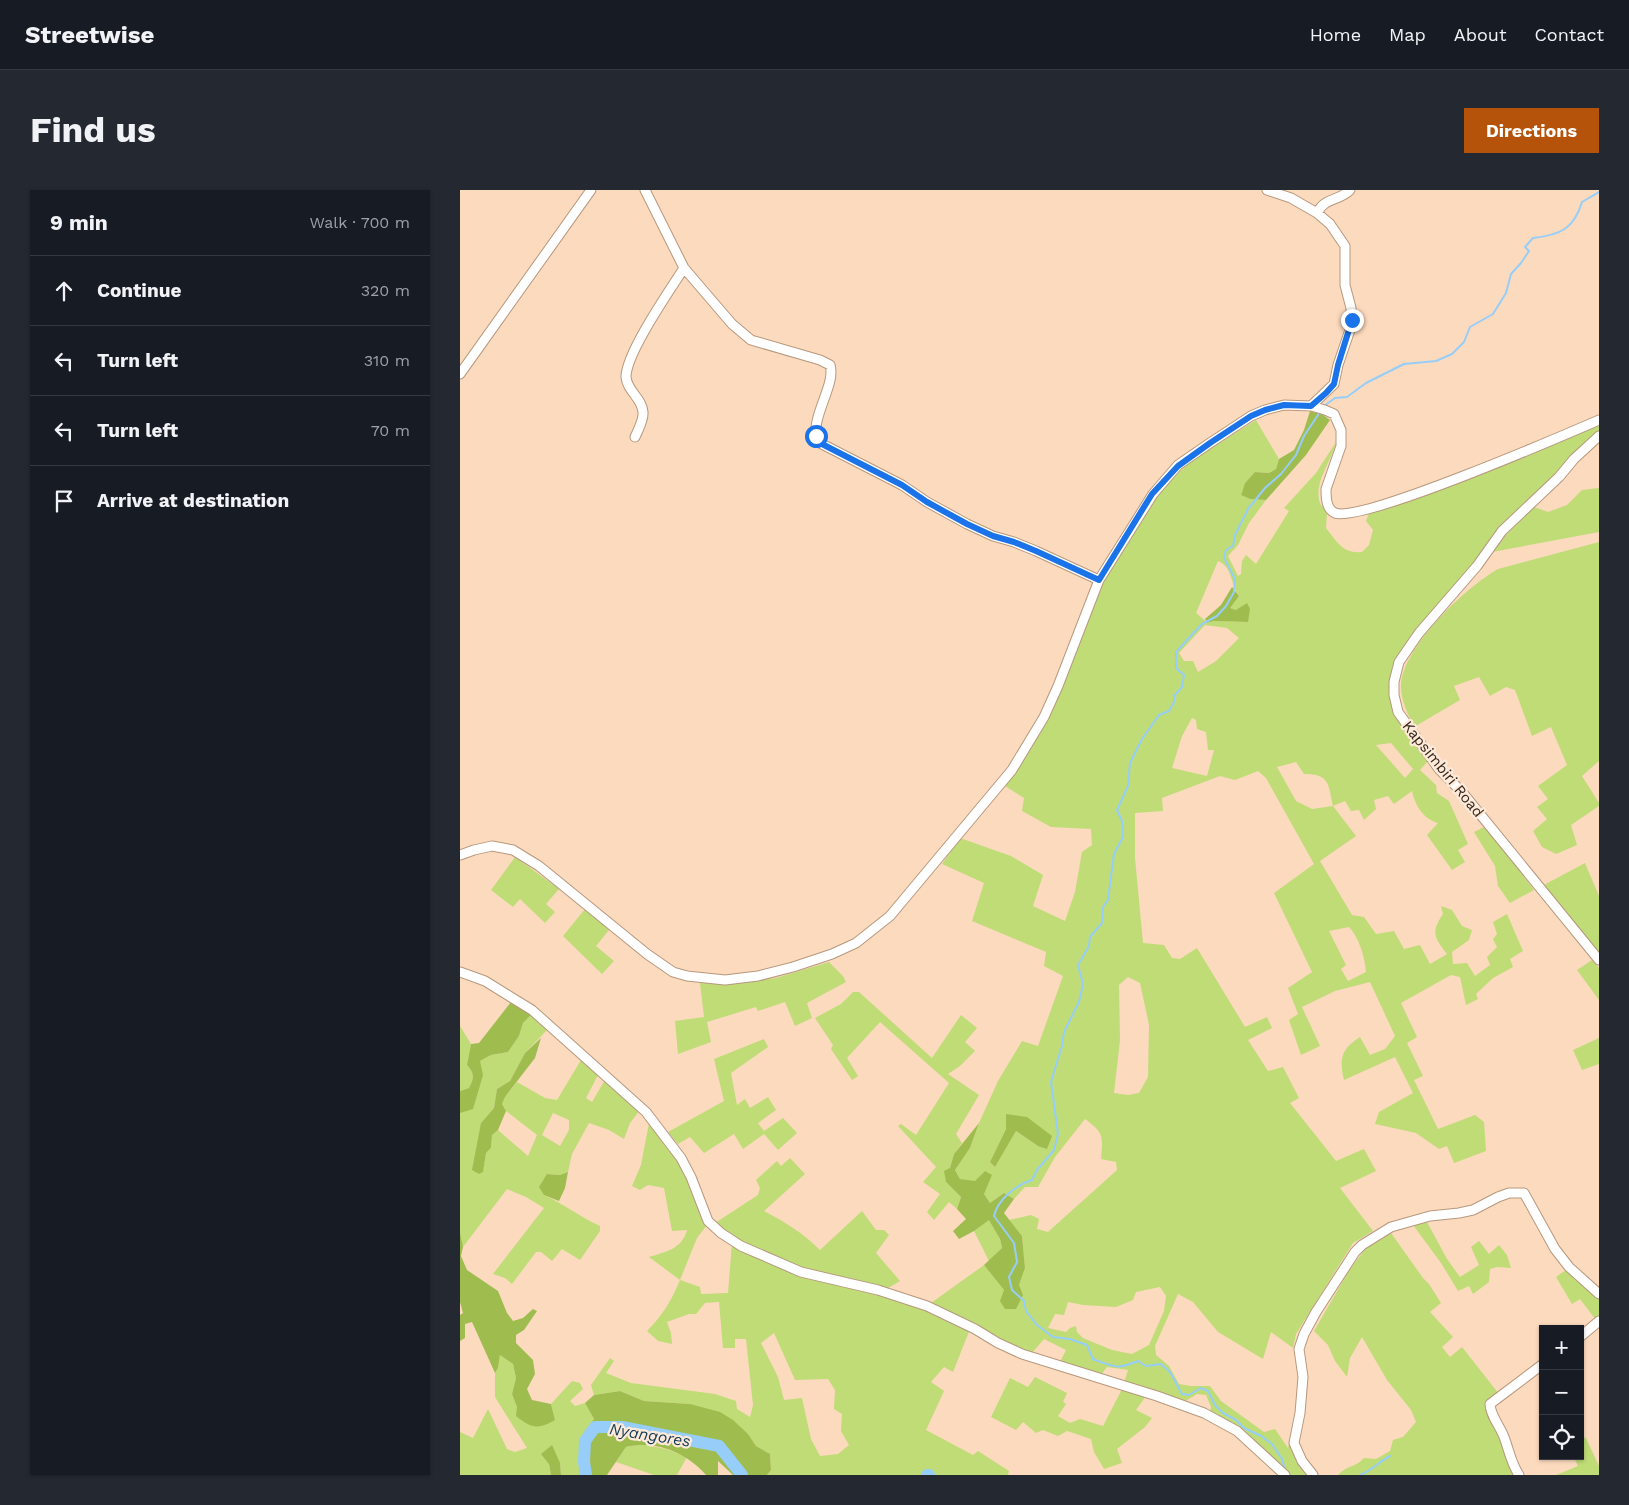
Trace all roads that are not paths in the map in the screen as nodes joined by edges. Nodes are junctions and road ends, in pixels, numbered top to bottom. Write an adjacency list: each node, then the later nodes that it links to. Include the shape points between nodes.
1 (591, 190): 7 (street)
2 (645, 190): 6 (street)
3 (1267, 190): 5 (street)
4 (1350, 190): 5 (street, via 1327,201)
5 (1317, 212): 8 (street, via 1345,246 1345,285 1352,320 1334,384)
6 (684, 268): 11 (street, via 628,365 627,384 643,411); 12 (street, via 732,324 751,340 830,365 816,425 820,443 902,485 967,524)
7 (460, 374)
8 (1318, 408): 9 (street, via 1334,414 1339,424 1342,438 1326,498 1332,511 1343,514 1424,491); 12 (street, via 1284,405 1265,410 1251,416 1178,466 1152,494)
9 (1599, 420)
10 (1599, 436): 14 (street, Kapsimbiri Road, via 1502,531 1477,566 1419,633 1399,662 1394,682 1398,712 1439,769 1462,792)
11 (635, 437)
12 (1099, 580): 13 (street, via 1051,702 1012,770 890,916 856,943 832,954 758,976 725,980 688,976 673,972 647,954 539,866 513,850 492,846)
13 (460, 856)
14 (1599, 960)
15 (460, 972): 20 (street, via 486,981 532,1010 646,1112 682,1158 708,1222 740,1246 801,1272 878,1290 927,1306 1022,1354 1204,1413 1237,1431)
16 (1599, 1294): 21 (street, via 1569,1267 1555,1249 1524,1193 1498,1196 1466,1212 1416,1219 1380,1233 1355,1252 1316,1312 1299,1349 1303,1377 1294,1442 1302,1461)
17 (1599, 1320): 18 (street)
18 (1584, 1333)
19 (1539, 1367): 22 (street, via 1490,1404)
20 (1285, 1475)
21 (1313, 1475)
22 (1519, 1475)

